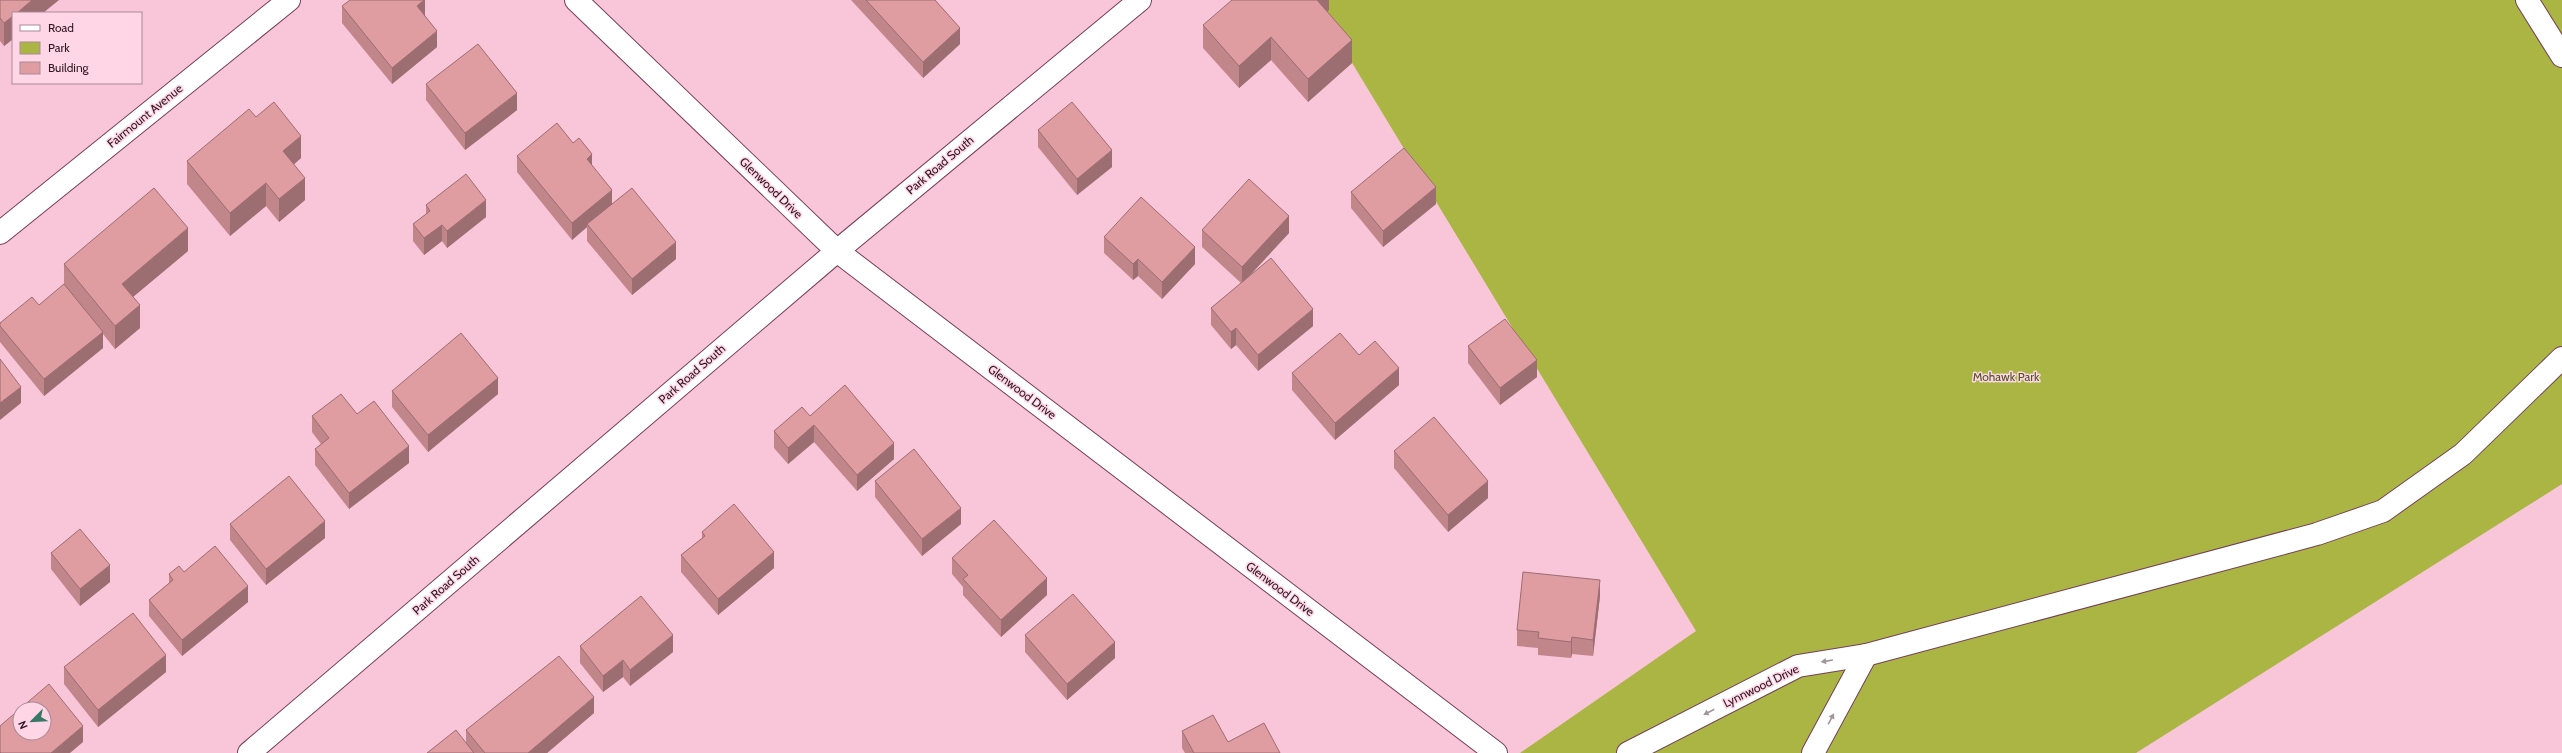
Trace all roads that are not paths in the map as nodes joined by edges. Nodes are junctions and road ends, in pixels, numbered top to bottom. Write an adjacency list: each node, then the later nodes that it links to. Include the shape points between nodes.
1 (289, 0): 6 (street, Fairmount Avenue)
2 (576, 0): 7 (street, Glenwood Drive)
3 (1140, 0): 7 (street, Park Road South)
4 (2527, 0): 5 (street)
5 (2562, 56)
6 (0, 233)
7 (837, 251): 10 (street, Park Road South); 11 (street, Glenwood Drive)
8 (2562, 358): 9 (street, Lynnwood Drive, via 2463,454 2383,511 2317,534)
9 (1866, 655): 12 (street, Lynnwood Drive, one-way to 12, via 1798,666); 13 (street, one-way to 9)
10 (249, 753)
11 (1496, 753)
12 (1628, 753)
13 (1813, 753)

